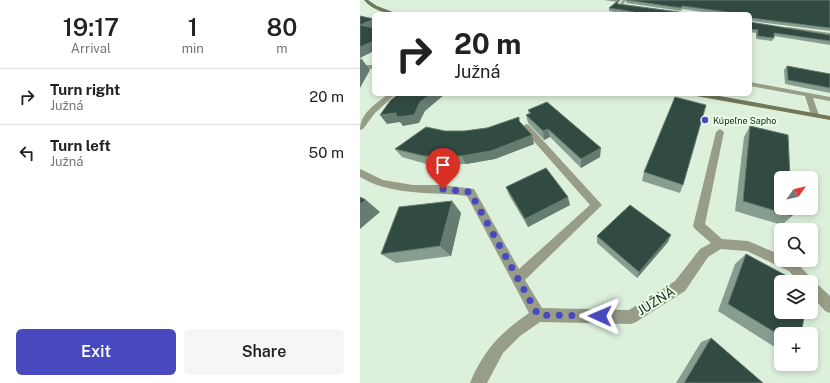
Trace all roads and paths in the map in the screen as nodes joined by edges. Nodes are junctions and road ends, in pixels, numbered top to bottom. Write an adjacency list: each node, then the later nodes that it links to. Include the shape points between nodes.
1 (366, 0): 3 (street)
2 (625, 0): 4 (street, via 620,4)
3 (391, 12)
4 (674, 12)
5 (779, 27): 6 (street)
6 (830, 35)
7 (360, 67): 8 (street)
8 (372, 67)
9 (752, 84): 10 (street)
10 (808, 95): 13 (street); 14 (street)
11 (390, 96): 16 (street, via 372,111)
12 (707, 96): 14 (street)
13 (830, 99)
14 (815, 115): 15 (street)
15 (830, 118)
16 (360, 126)
17 (526, 127): 22 (street, via 597,205)
18 (720, 132): 20 (street, via 699,226)
19 (360, 173): 22 (street, via 381,183 413,189 470,192)
20 (720, 244): 21 (street, via 748,246 793,267); 25 (street, JUŽNÁ, via 704,253 680,286 631,317)
21 (800, 275)
22 (518, 278): 25 (street)
23 (818, 293): 24 (street)
24 (830, 306)
25 (538, 315): 26 (street, via 515,331 498,348)
26 (478, 383)

